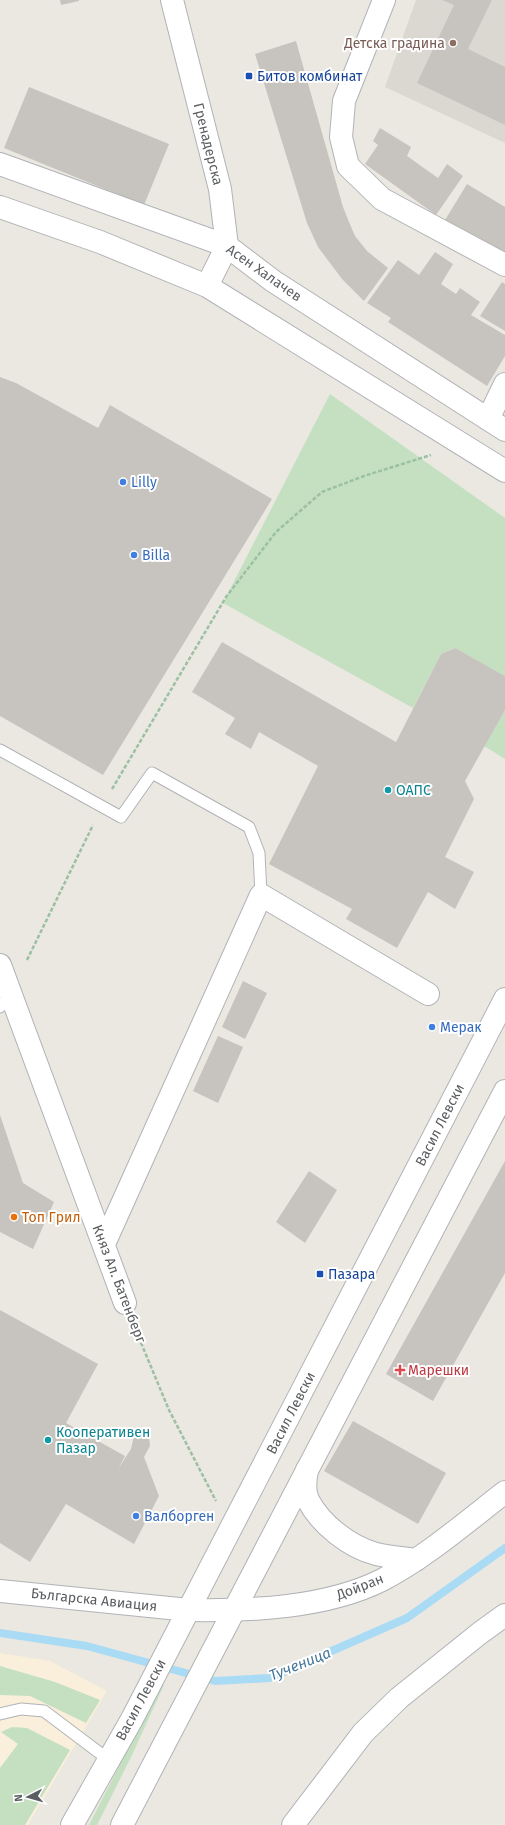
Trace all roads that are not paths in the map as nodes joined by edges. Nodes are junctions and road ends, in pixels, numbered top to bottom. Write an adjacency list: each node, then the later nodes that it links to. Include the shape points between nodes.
1 (172, 0): 5 (street, Гренадерска, via 220,189)
2 (384, 0): 6 (street, via 344,101 341,137 348,166 382,199)
3 (0, 164): 5 (street, Асен Халачев)
4 (0, 207): 7 (street, via 100,242)
5 (227, 246): 7 (street); 9 (street, Асен Халачев, via 273,281)
6 (505, 265)
7 (207, 286): 10 (street)
8 (505, 384): 9 (street)
9 (496, 425)
10 (505, 471)
11 (0, 750): 12 (lane, via 121,817 152,773 249,827 259,853)
12 (261, 895): 14 (street); 18 (street)
13 (0, 965): 16 (street, Княз Ал. Батенберг)
14 (428, 994)
15 (505, 998): 24 (street, Васил Левски)
16 (5, 1000): 18 (street, Княз Ал. Батенберг)
17 (505, 1091): 20 (street)
18 (104, 1244): 19 (street, Княз Ал. Батенберг)
19 (125, 1303)
20 (307, 1470): 22 (street, via 305,1484 308,1499 319,1516 336,1532 354,1545 376,1554); 25 (street)
21 (505, 1492): 22 (street, Дойран)
22 (416, 1560): 25 (street, Дойран, via 381,1580 348,1594 263,1608)
23 (0, 1591): 24 (street, Българска Авиация)
24 (189, 1610): 25 (street, Дойран); 28 (street, Васил Левски)
25 (234, 1610): 30 (street)
26 (505, 1615): 31 (street, via 399,1698 363,1732)
27 (0, 1714): 28 (lane, via 21,1709 44,1711)
28 (109, 1760): 29 (street, Васил Левски)
29 (72, 1825)
30 (122, 1825)
31 (293, 1825)

